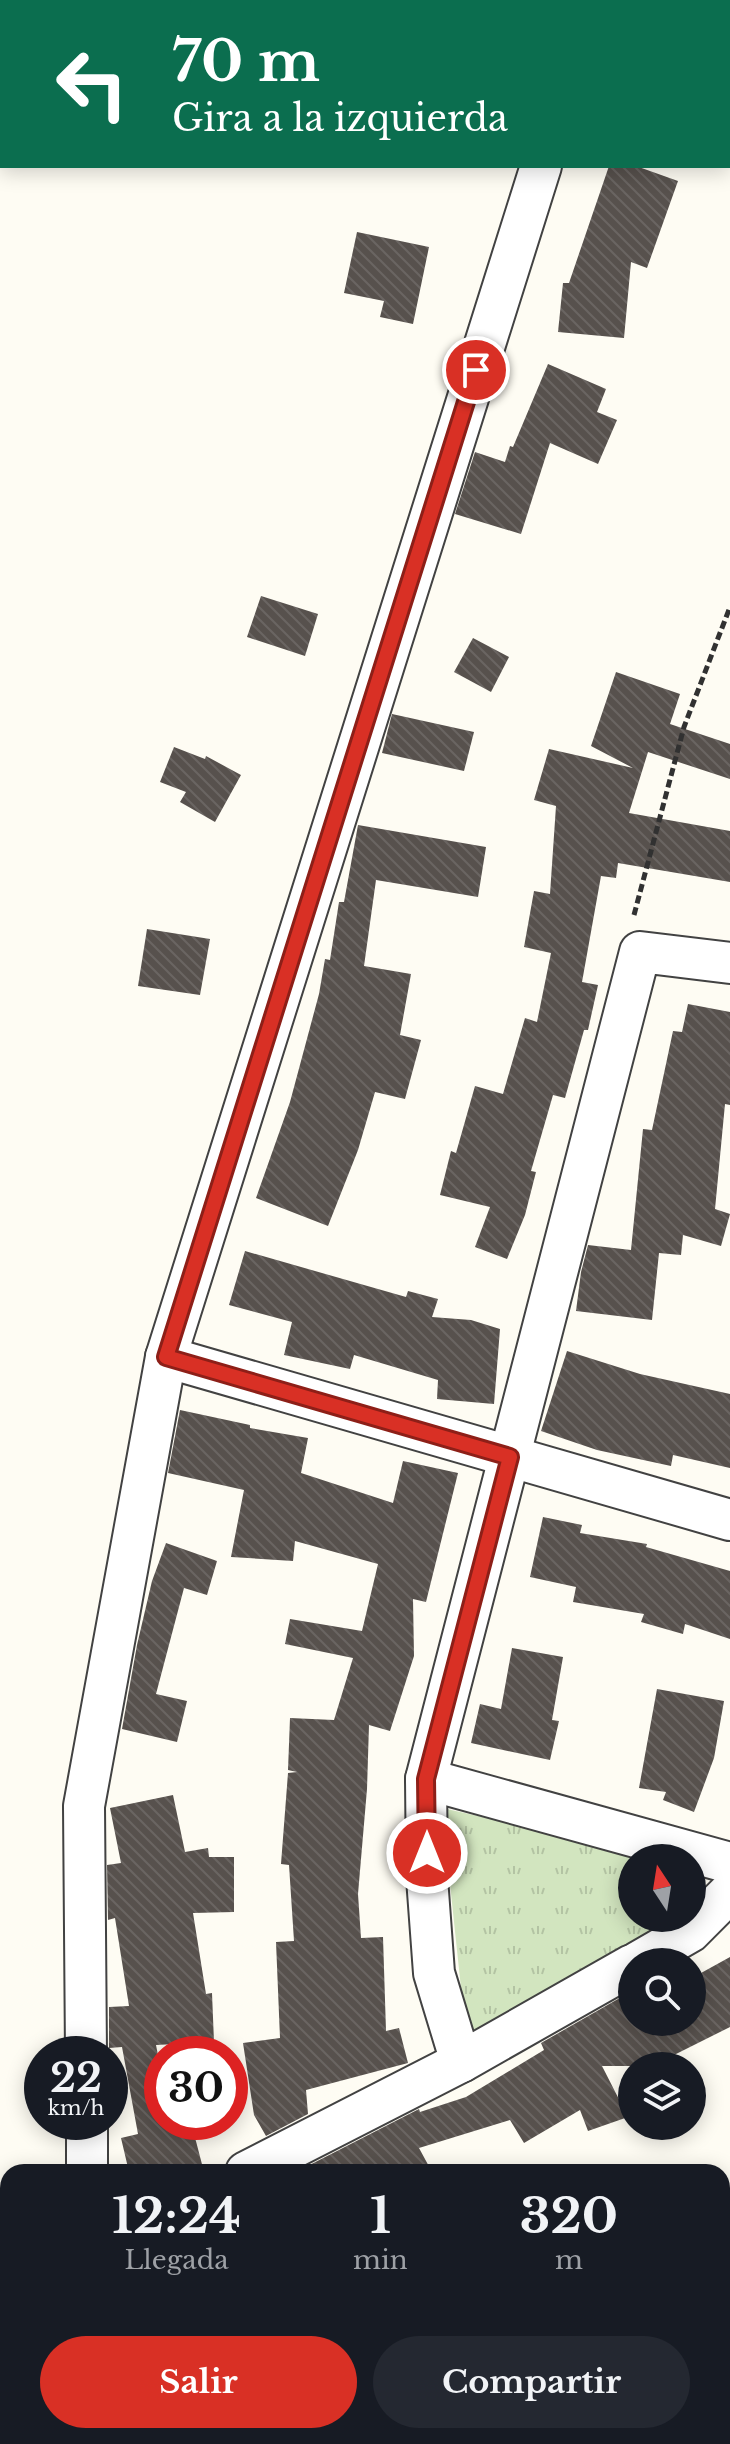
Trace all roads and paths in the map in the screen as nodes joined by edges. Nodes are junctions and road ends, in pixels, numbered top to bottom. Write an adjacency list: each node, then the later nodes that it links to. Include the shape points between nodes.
1 (540, 168): 5 (street)
2 (730, 607): 3 (path, via 684,727 634,912)
3 (640, 952): 4 (street); 6 (street)
4 (730, 963)
5 (166, 1357): 6 (street); 13 (street, via 84,1806)
6 (510, 1457): 7 (street); 8 (street)
7 (730, 1520)
8 (426, 1779): 9 (street); 14 (street, via 434,1973)
9 (730, 1863)
10 (730, 1892): 11 (street, via 690,1932)
11 (662, 1948)
12 (618, 1973): 14 (street)
13 (86, 2036)
14 (461, 2062): 17 (street)
15 (87, 2140): 16 (street)
16 (87, 2164)
17 (262, 2164)

